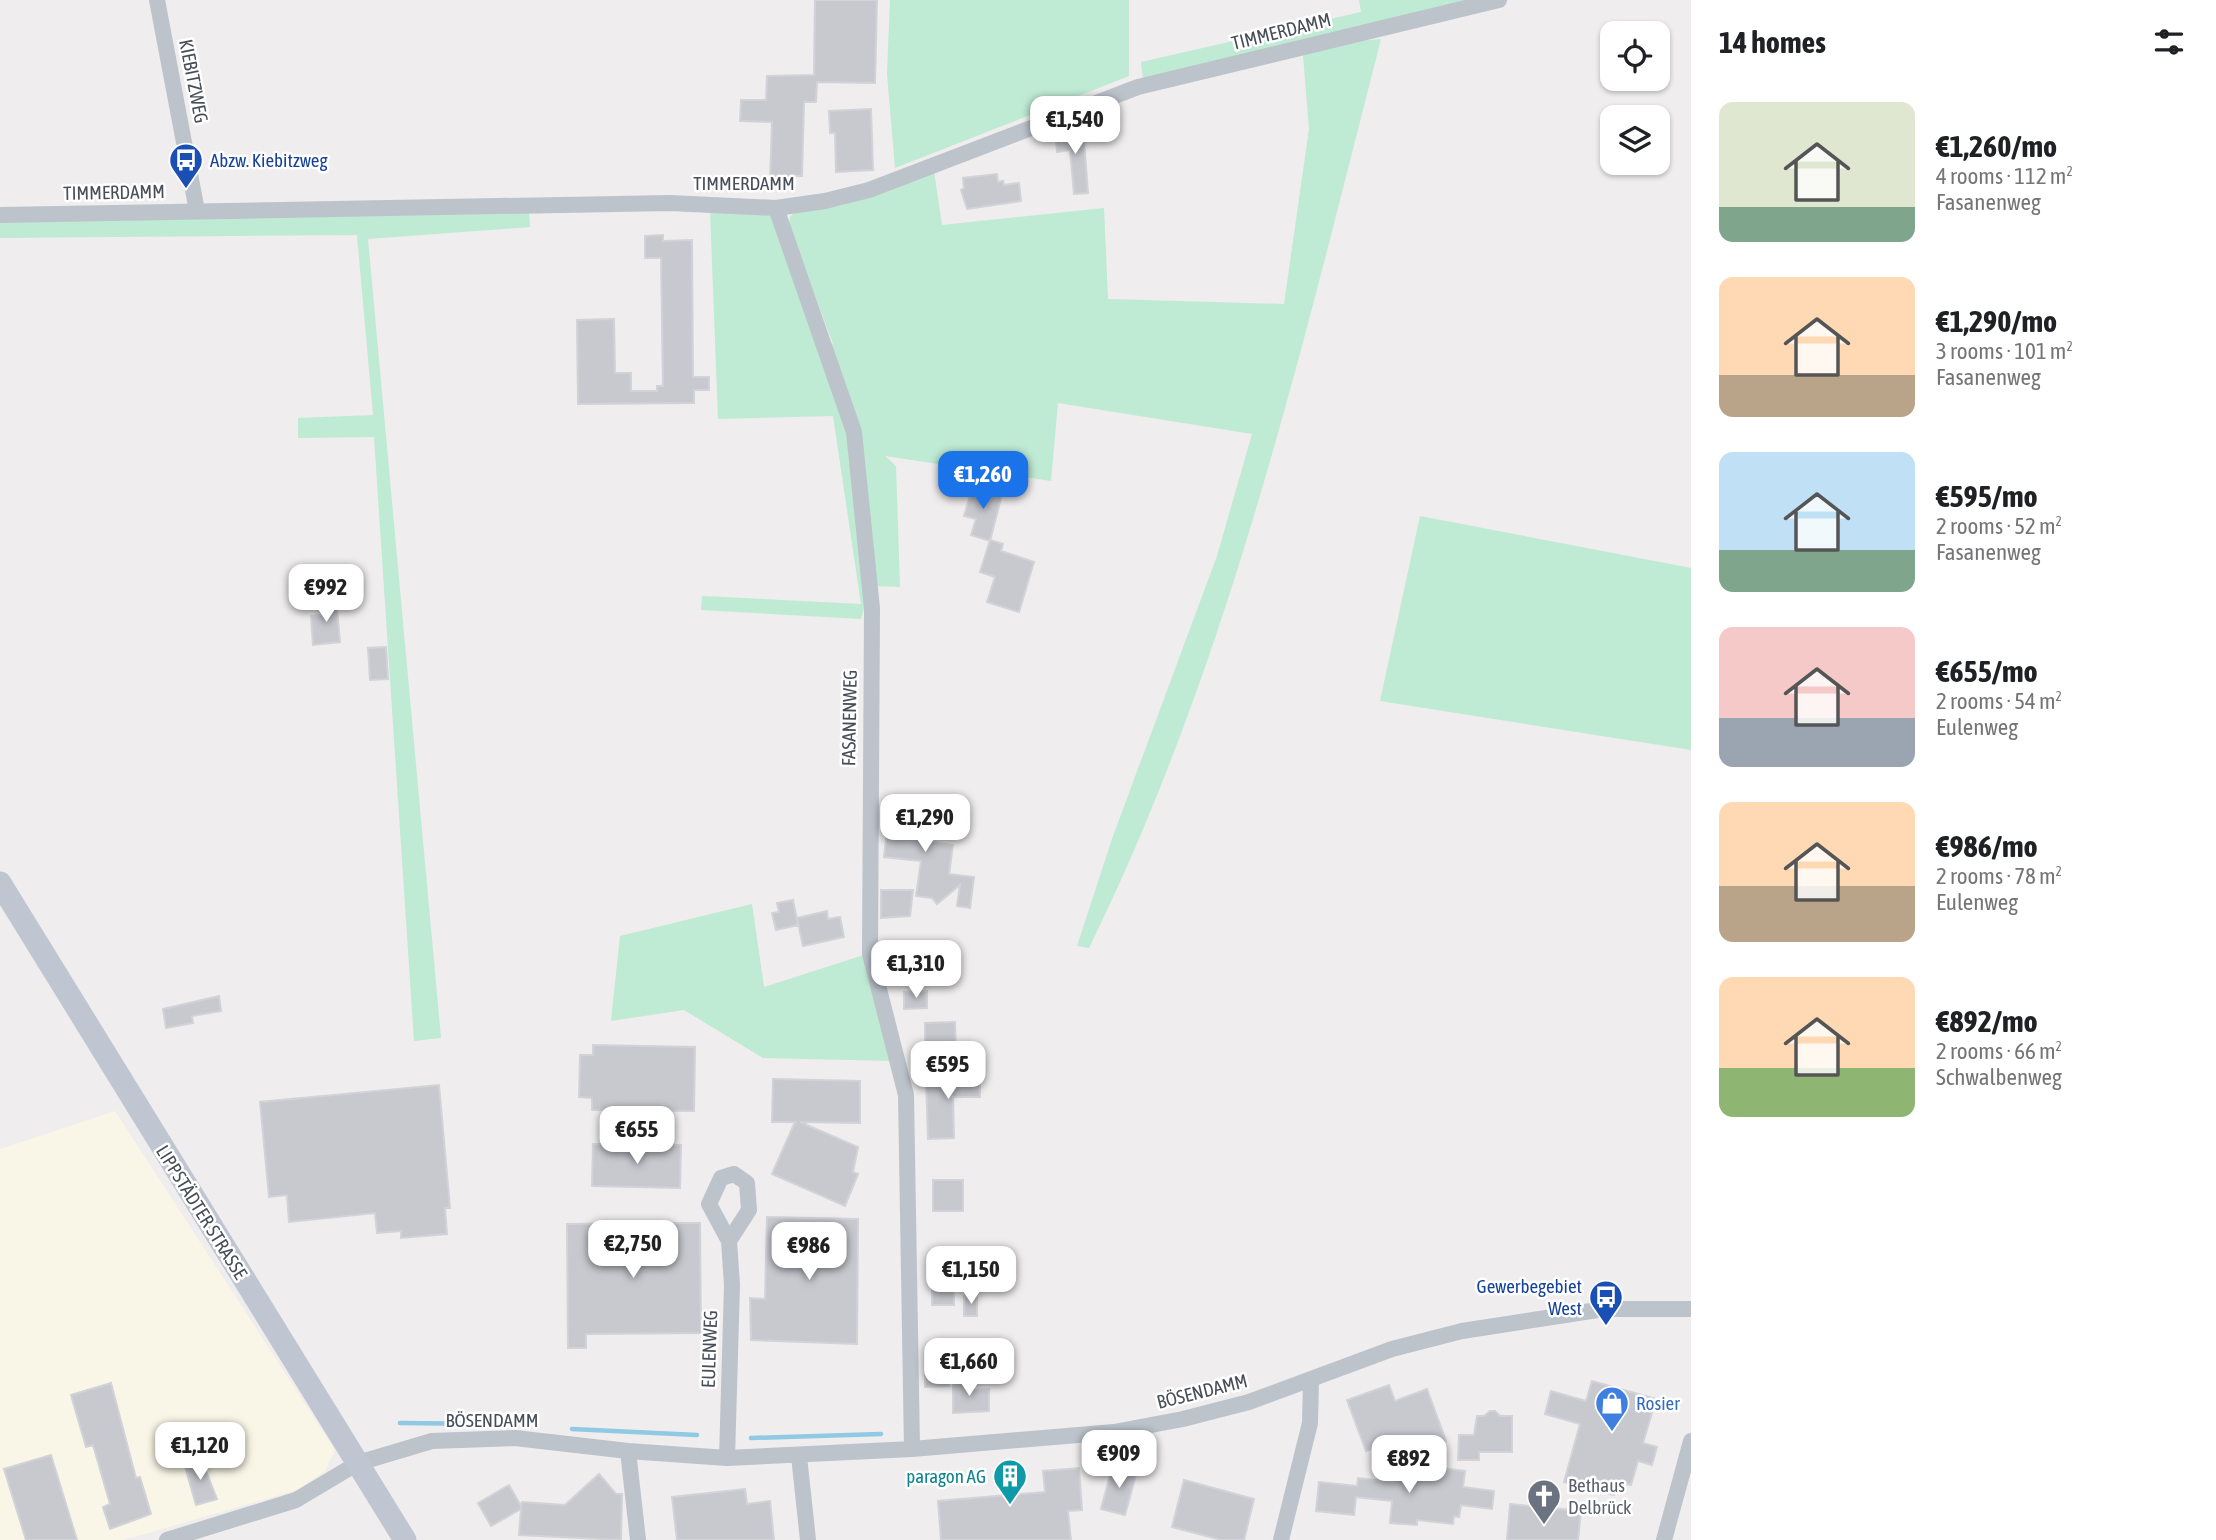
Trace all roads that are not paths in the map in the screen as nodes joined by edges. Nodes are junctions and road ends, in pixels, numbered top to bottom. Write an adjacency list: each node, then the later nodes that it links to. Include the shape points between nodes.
1 (157, 0): 4 (street, KIEBITZWEG)
2 (1499, 0): 3 (street, TIMMERDAMM, via 1138,87 869,190)
3 (776, 208): 4 (street, TIMMERDAMM, via 670,203); 11 (street, FASANENWEG, via 854,432 872,608 870,954 906,1095)
4 (197, 211): 5 (street, TIMMERDAMM)
5 (0, 215)
6 (0, 883): 15 (main road, LIPPSTÄDTER STRASSE)
7 (729, 1241): 14 (street, EULENWEG)
8 (1691, 1309): 9 (street, BÖSENDAMM, via 1604,1309 1462,1331 1392,1349)
9 (1311, 1380): 11 (street, BÖSENDAMM, via 1236,1406 1114,1432); 20 (street, via 1310,1423)
10 (1691, 1441): 21 (street)
11 (912, 1449): 13 (street, BÖSENDAMM)
12 (628, 1451): 14 (street, BÖSENDAMM); 15 (street, BÖSENDAMM, via 515,1438 459,1438 432,1441); 18 (street)
13 (799, 1456): 14 (street, BÖSENDAMM); 19 (street)
14 (727, 1458)
15 (358, 1463): 16 (street, BÖSENDAMM, via 296,1500); 17 (main road, LIPPSTÄDTER STRASSE)
16 (167, 1540)
17 (405, 1540)
18 (638, 1540)
19 (807, 1540)
20 (1281, 1540)
21 (1664, 1540)

